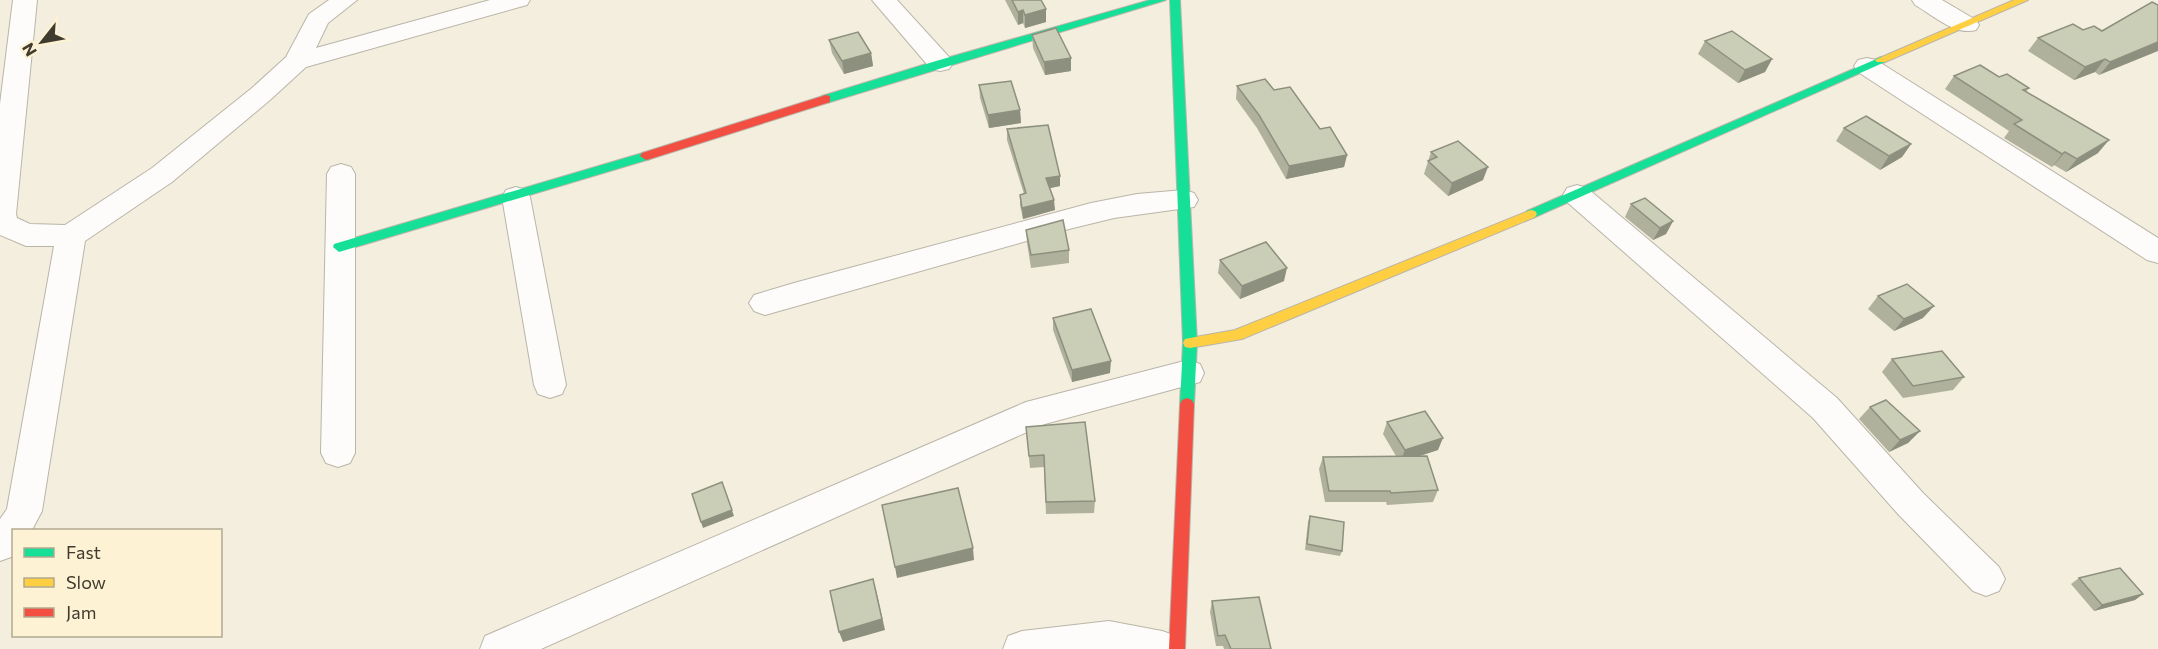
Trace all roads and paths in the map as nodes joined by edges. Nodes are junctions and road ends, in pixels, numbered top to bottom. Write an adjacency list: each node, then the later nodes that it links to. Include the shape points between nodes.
1 (24, 0): 18 (street, via 1,214 6,225 26,235)
2 (345, 0): 9 (street)
3 (518, 0): 11 (street)
4 (884, 0): 12 (street)
5 (1161, 0): 12 (street)
6 (1175, 0): 17 (street)
7 (1924, 0): 10 (street)
8 (2023, 0): 10 (street)
9 (310, 9): 11 (street)
10 (1967, 25): 13 (street)
11 (297, 61): 18 (street, via 162,175)
12 (940, 63): 16 (street)
13 (1867, 66): 15 (street); 20 (street)
14 (341, 174): 19 (street)
15 (1577, 195): 22 (street); 28 (street, via 1812,396)
16 (516, 197): 19 (street); 23 (street)
17 (1159, 201): 21 (street, via 1089,212); 22 (street)
18 (71, 236): 25 (street, via 24,511)
19 (339, 247): 24 (street)
20 (2158, 252)
21 (765, 303)
22 (1189, 358): 29 (street, via 1038,412); 32 (street)
23 (550, 385)
24 (338, 453)
25 (14, 529)
26 (12, 531): 27 (street)
27 (0, 545)
28 (1986, 579)
29 (499, 649)
30 (1022, 649): 31 (street, via 1109,639)
31 (1162, 649)
32 (1177, 649)

